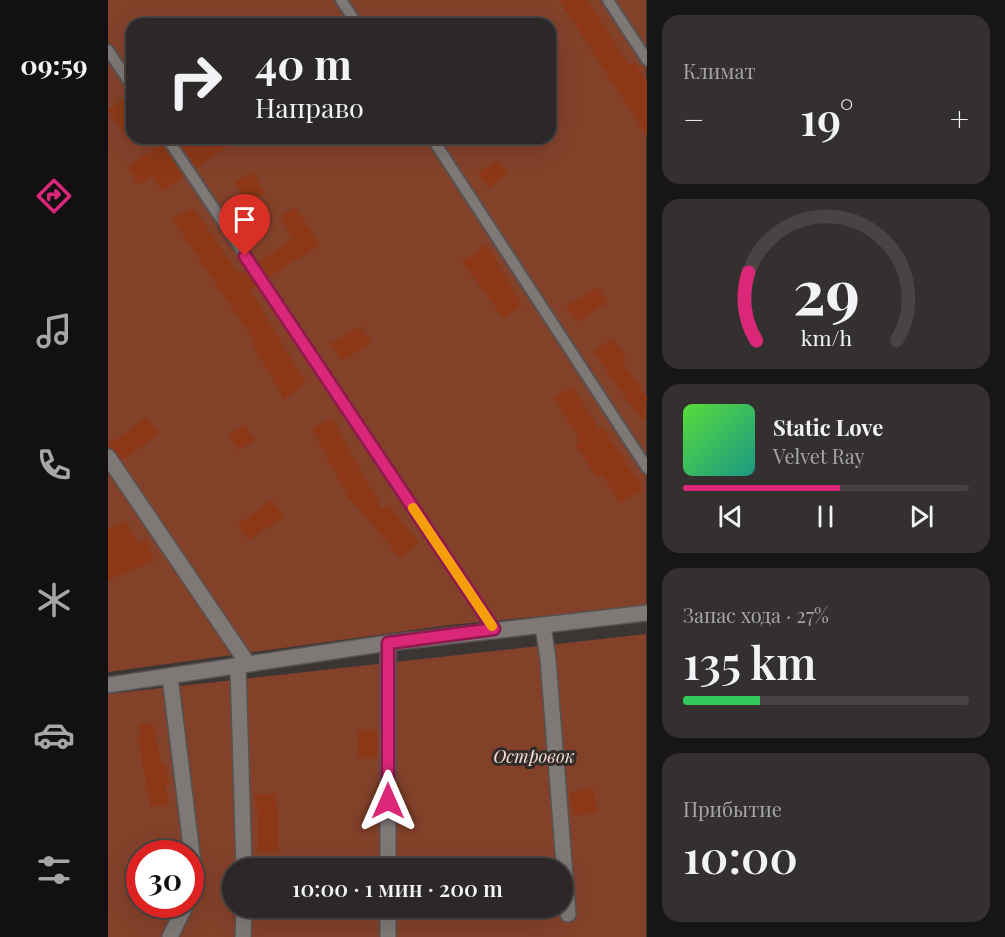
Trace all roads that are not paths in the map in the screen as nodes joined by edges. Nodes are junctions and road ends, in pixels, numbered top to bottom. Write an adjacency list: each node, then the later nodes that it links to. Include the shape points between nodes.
1 (341, 0): 3 (lane)
2 (608, 0): 5 (lane)
3 (353, 18)
4 (108, 50): 6 (lane)
5 (646, 60)
6 (126, 77)
7 (171, 144): 13 (lane)
8 (436, 144): 10 (lane)
9 (108, 457): 15 (street)
10 (646, 468)
11 (646, 613): 12 (street)
12 (543, 626): 13 (street); 21 (street)
13 (494, 629): 14 (street)
14 (388, 643): 15 (street); 20 (street)
15 (243, 665): 16 (street); 19 (street)
16 (170, 677): 17 (street); 18 (street)
17 (108, 685)
18 (190, 840)
19 (244, 858)
20 (388, 858)
21 (563, 858)
22 (179, 918): 25 (street)
23 (244, 918): 26 (street)
24 (388, 918): 27 (street)
25 (170, 937)
26 (243, 937)
27 (388, 937)

